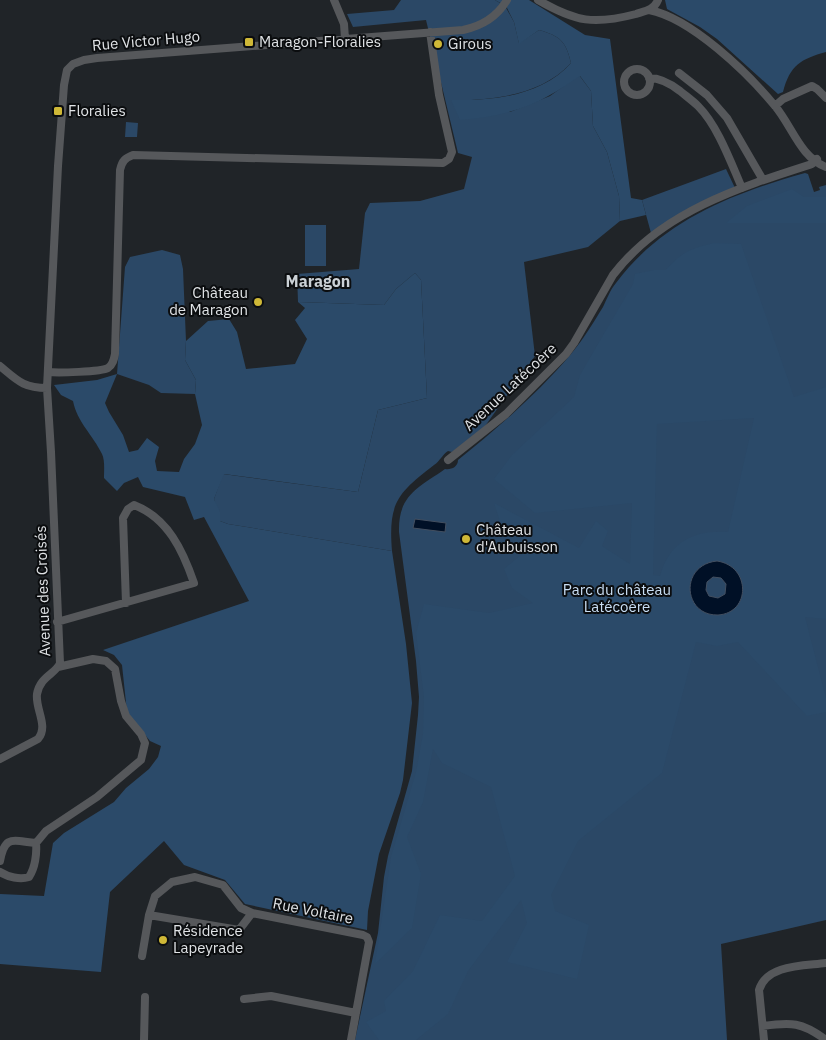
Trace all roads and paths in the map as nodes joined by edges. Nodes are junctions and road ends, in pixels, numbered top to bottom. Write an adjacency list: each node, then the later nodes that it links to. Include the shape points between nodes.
1 (334, 0): 7 (street, via 344,24)
2 (507, 0): 6 (street, Rue Victor Hugo, via 494,17 472,28)
3 (538, 0): 5 (street, via 568,16 585,20 620,18)
4 (658, 0): 5 (street)
5 (648, 10): 11 (street, via 668,16 713,46)
6 (430, 32): 7 (street, Rue Victor Hugo); 17 (street, via 452,152 442,163 127,157 120,170 115,354 112,363 108,368 97,370)
7 (345, 39): 17 (street, Rue Victor Hugo, via 97,58 73,64 66,70)
8 (679, 73): 14 (street, via 707,95 727,118)
9 (649, 78): 15 (street, via 675,87 699,107 720,139)
10 (826, 98): 11 (street, via 812,86)
11 (775, 106): 12 (street, via 805,151)
12 (816, 160): 13 (street); 14 (street, Avenue Latécoère)
13 (826, 167)
14 (763, 180): 15 (street, Avenue Latécoère)
15 (742, 188): 19 (street, Avenue Latécoère, via 688,212 642,244 614,275 566,354 506,414)
16 (0, 366): 18 (street, via 29,387)
17 (48, 372): 18 (street, Rue Victor Hugo)
18 (47, 388): 21 (street, Avenue des Croisés)
19 (448, 460)
20 (126, 603): 20 (street, via 194,583 185,557 170,531 148,510 134,505 122,518); 21 (street)
21 (57, 622): 22 (street, Avenue des Croisés)
22 (58, 667): 23 (street, Avenue des Croisés, via 39,686 37,695 42,735); 24 (street, via 93,659 106,661 115,669 126,716 144,743 141,760 97,797 46,831)
23 (0, 759)
24 (36, 843): 25 (street, via 11,841 5,844); 26 (street, via 30,877 24,879)
25 (0, 861)
26 (0, 872)
27 (252, 913): 28 (street, Rue Voltaire, via 239,930); 28 (street, Rue Voltaire, via 241,908 223,885 195,876 172,882 155,896); 33 (street, Rue Voltaire, via 368,937)
28 (149, 915): 29 (street, Rue Voltaire)
29 (142, 956)
30 (826, 963): 34 (street, via 782,970 765,980 759,990)
31 (145, 997): 35 (street)
32 (244, 1000): 33 (street, via 271,996)
33 (356, 1013): 36 (street)
34 (763, 1026): 37 (street); 38 (street, via 794,1023)
35 (144, 1040)
36 (351, 1040)
37 (764, 1040)
38 (826, 1040)

